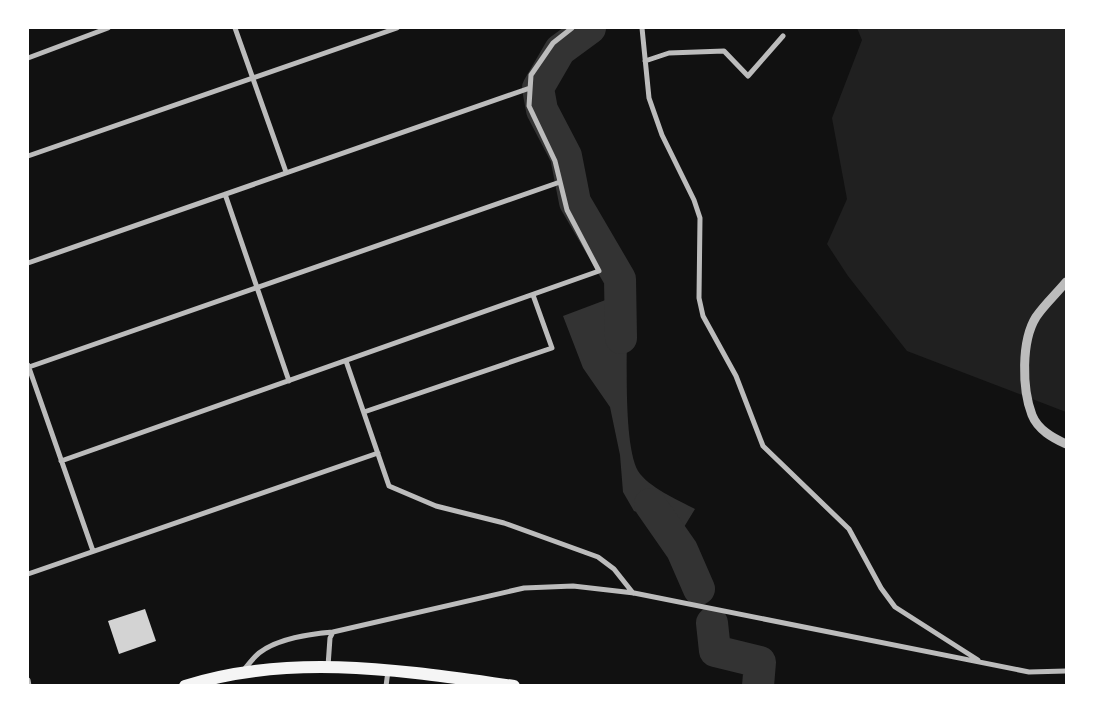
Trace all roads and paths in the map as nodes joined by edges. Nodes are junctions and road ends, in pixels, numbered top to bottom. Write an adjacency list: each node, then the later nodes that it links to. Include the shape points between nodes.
1 (108, 28): 7 (street)
2 (236, 28): 9 (street)
3 (397, 28): 9 (street)
4 (572, 28): 10 (street, via 553,42 531,75)
5 (642, 28): 8 (street)
6 (783, 36): 8 (street, via 748,76 724,51 669,52)
7 (28, 58)
8 (645, 61): 30 (street, via 652,107 700,218 699,298 703,316 736,376 763,446 849,529 895,607)
9 (253, 78): 11 (street); 12 (street)
10 (530, 88): 12 (street); 13 (street, via 529,106 555,161)
11 (28, 156)
12 (286, 172): 14 (street)
13 (560, 182): 17 (street); 18 (street, via 567,210 599,271)
14 (224, 194): 15 (street); 17 (street)
15 (28, 263)
16 (1066, 282): 23 (street, via 1036,318 1025,350 1025,382 1032,416 1050,437)
17 (257, 288): 20 (street); 21 (street)
18 (533, 294): 19 (street); 22 (street, via 552,348)
19 (346, 361): 21 (street); 22 (street)
20 (28, 365): 25 (street)
21 (289, 381): 25 (street)
22 (364, 412): 24 (street)
23 (1066, 444)
24 (378, 453): 26 (street); 28 (street, via 389,486 436,506 504,523 598,557)
25 (61, 461): 26 (street)
26 (93, 551): 27 (street)
27 (28, 574)
28 (634, 593): 29 (street, via 573,586 524,588); 30 (street)
29 (333, 632): 31 (street); 34 (street, via 310,634 278,644 259,653)
30 (981, 662): 33 (street, via 1029,672)
31 (328, 667): 32 (main road); 34 (main road)
32 (388, 670): 38 (street); 39 (main road)
33 (1066, 671)
34 (240, 673): 37 (main road)
35 (28, 680): 36 (street)
36 (29, 686)
37 (185, 686)
38 (386, 686)
39 (514, 686)

